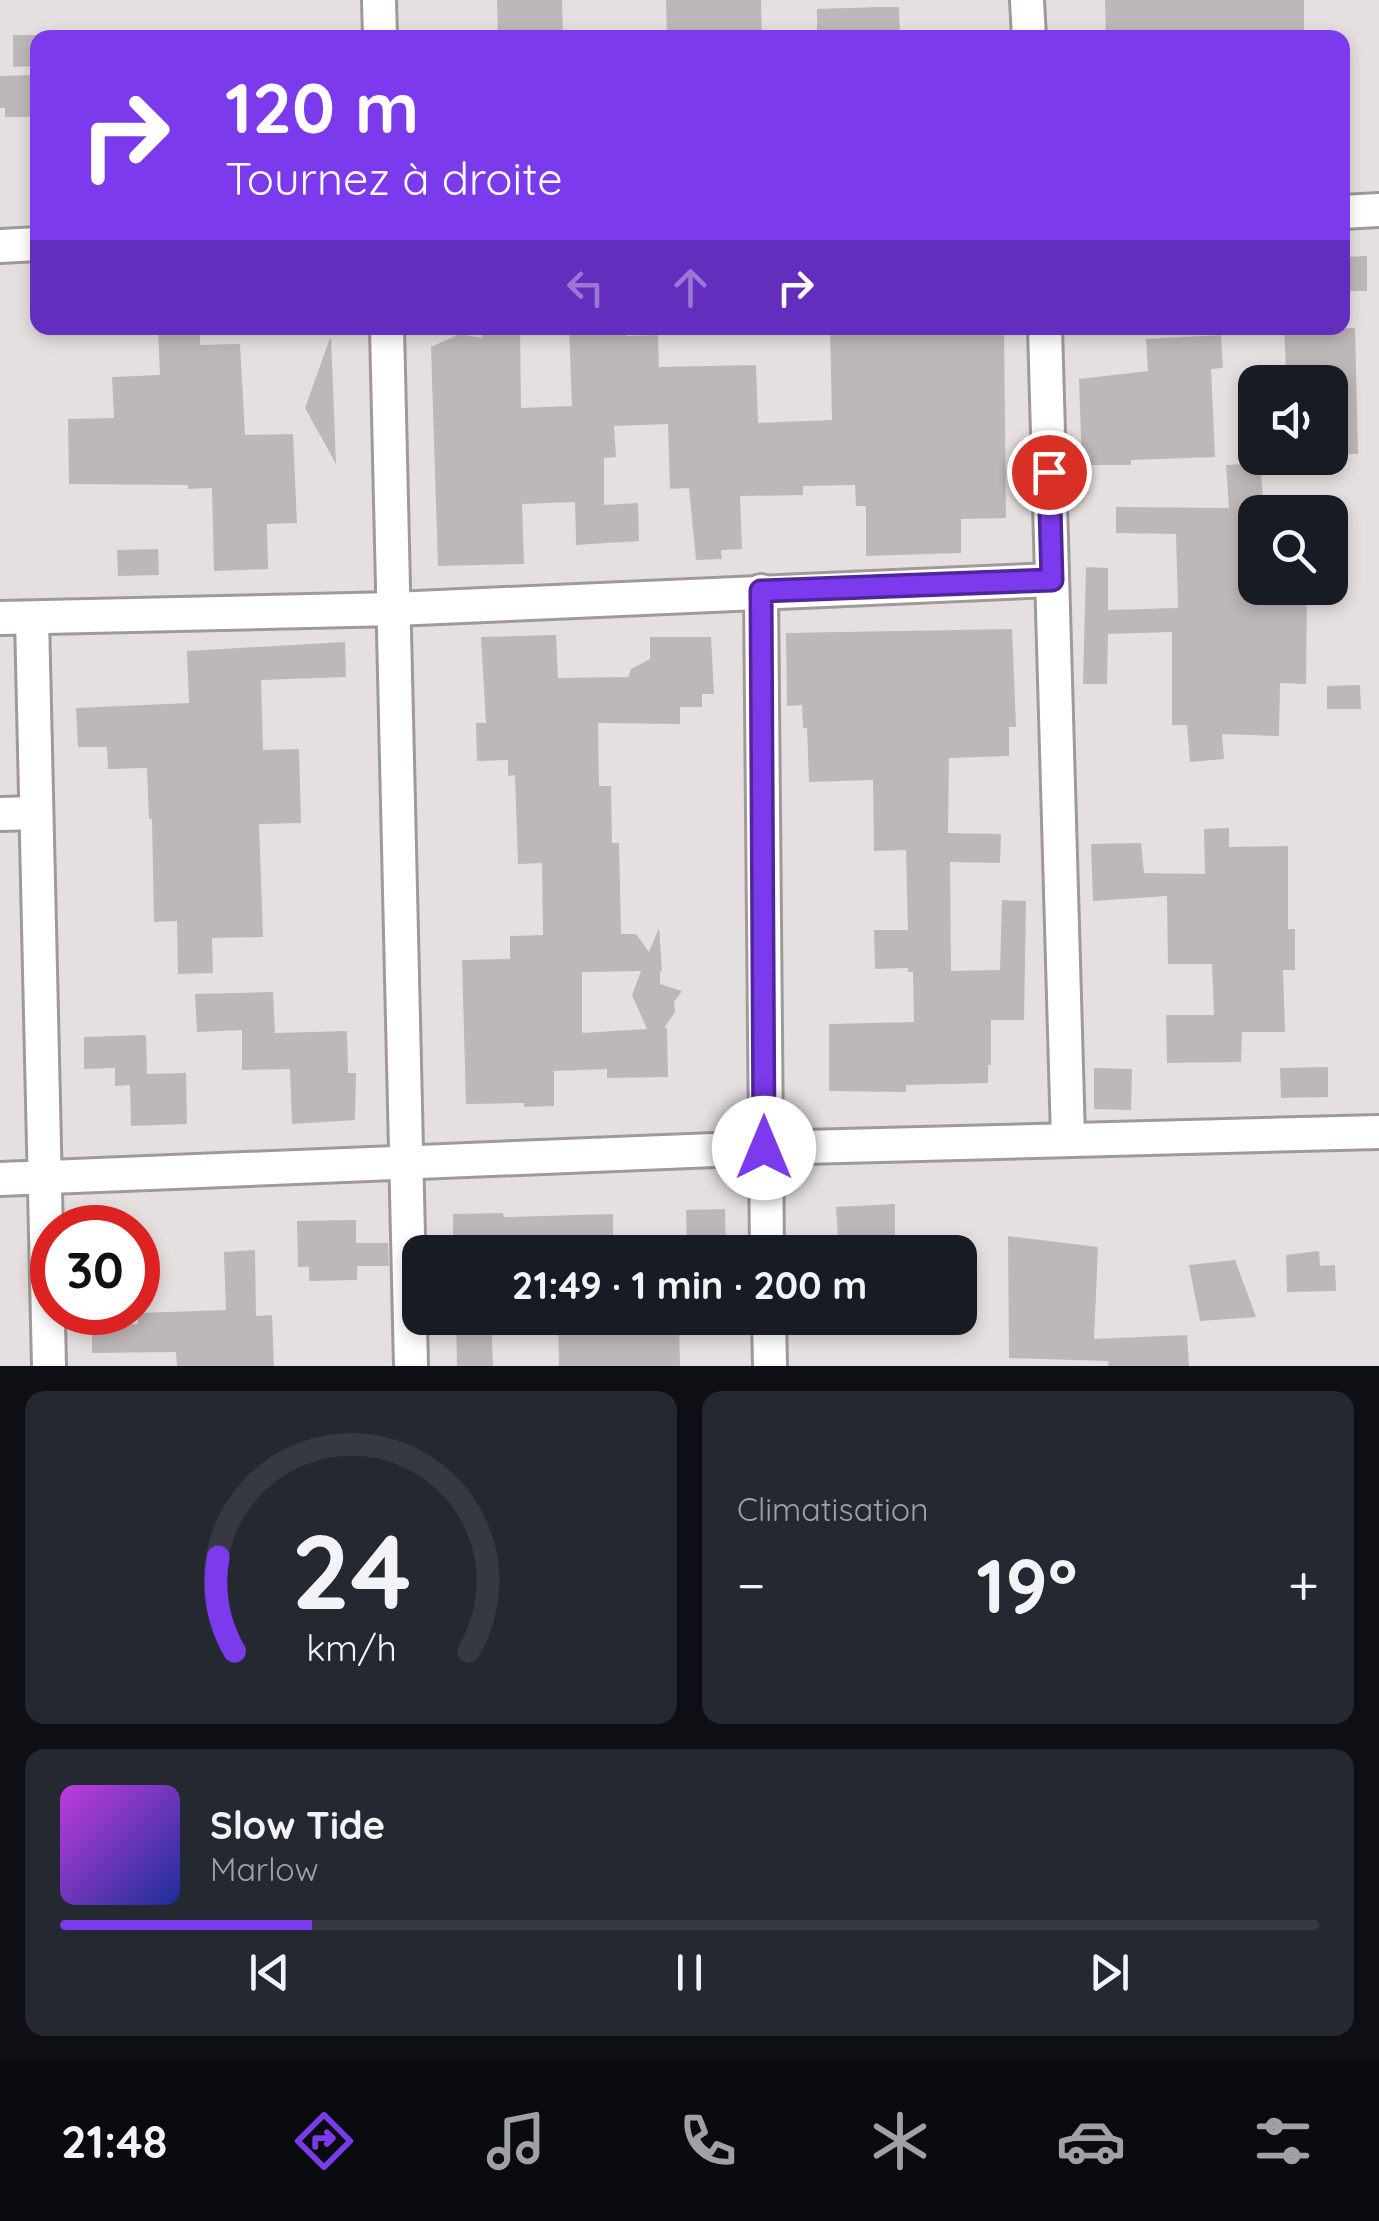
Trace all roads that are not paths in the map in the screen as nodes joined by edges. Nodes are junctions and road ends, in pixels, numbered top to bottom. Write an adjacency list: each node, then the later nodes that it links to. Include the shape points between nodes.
1 (379, 0): 3 (street)
2 (1027, 0): 4 (street)
3 (380, 30)
4 (1029, 30)
5 (1379, 210): 6 (street)
6 (1350, 212)
7 (30, 244): 8 (street)
8 (0, 246)
9 (387, 335): 13 (street)
10 (1045, 335): 11 (street)
11 (1052, 580): 12 (street); 18 (street)
12 (761, 591): 13 (street); 19 (street)
13 (394, 609): 14 (street); 20 (street)
14 (16, 618): 15 (street)
15 (36, 813): 16 (street); 21 (street)
16 (0, 814)
17 (1379, 1132): 18 (street)
18 (1068, 1138): 19 (street)
19 (764, 1148): 20 (street); 23 (street)
20 (407, 1164): 21 (street); 26 (street)
21 (44, 1178): 22 (street); 25 (street)
22 (0, 1179)
23 (767, 1235)
24 (769, 1335): 27 (street)
25 (49, 1366)
26 (412, 1366)
27 (770, 1366)

